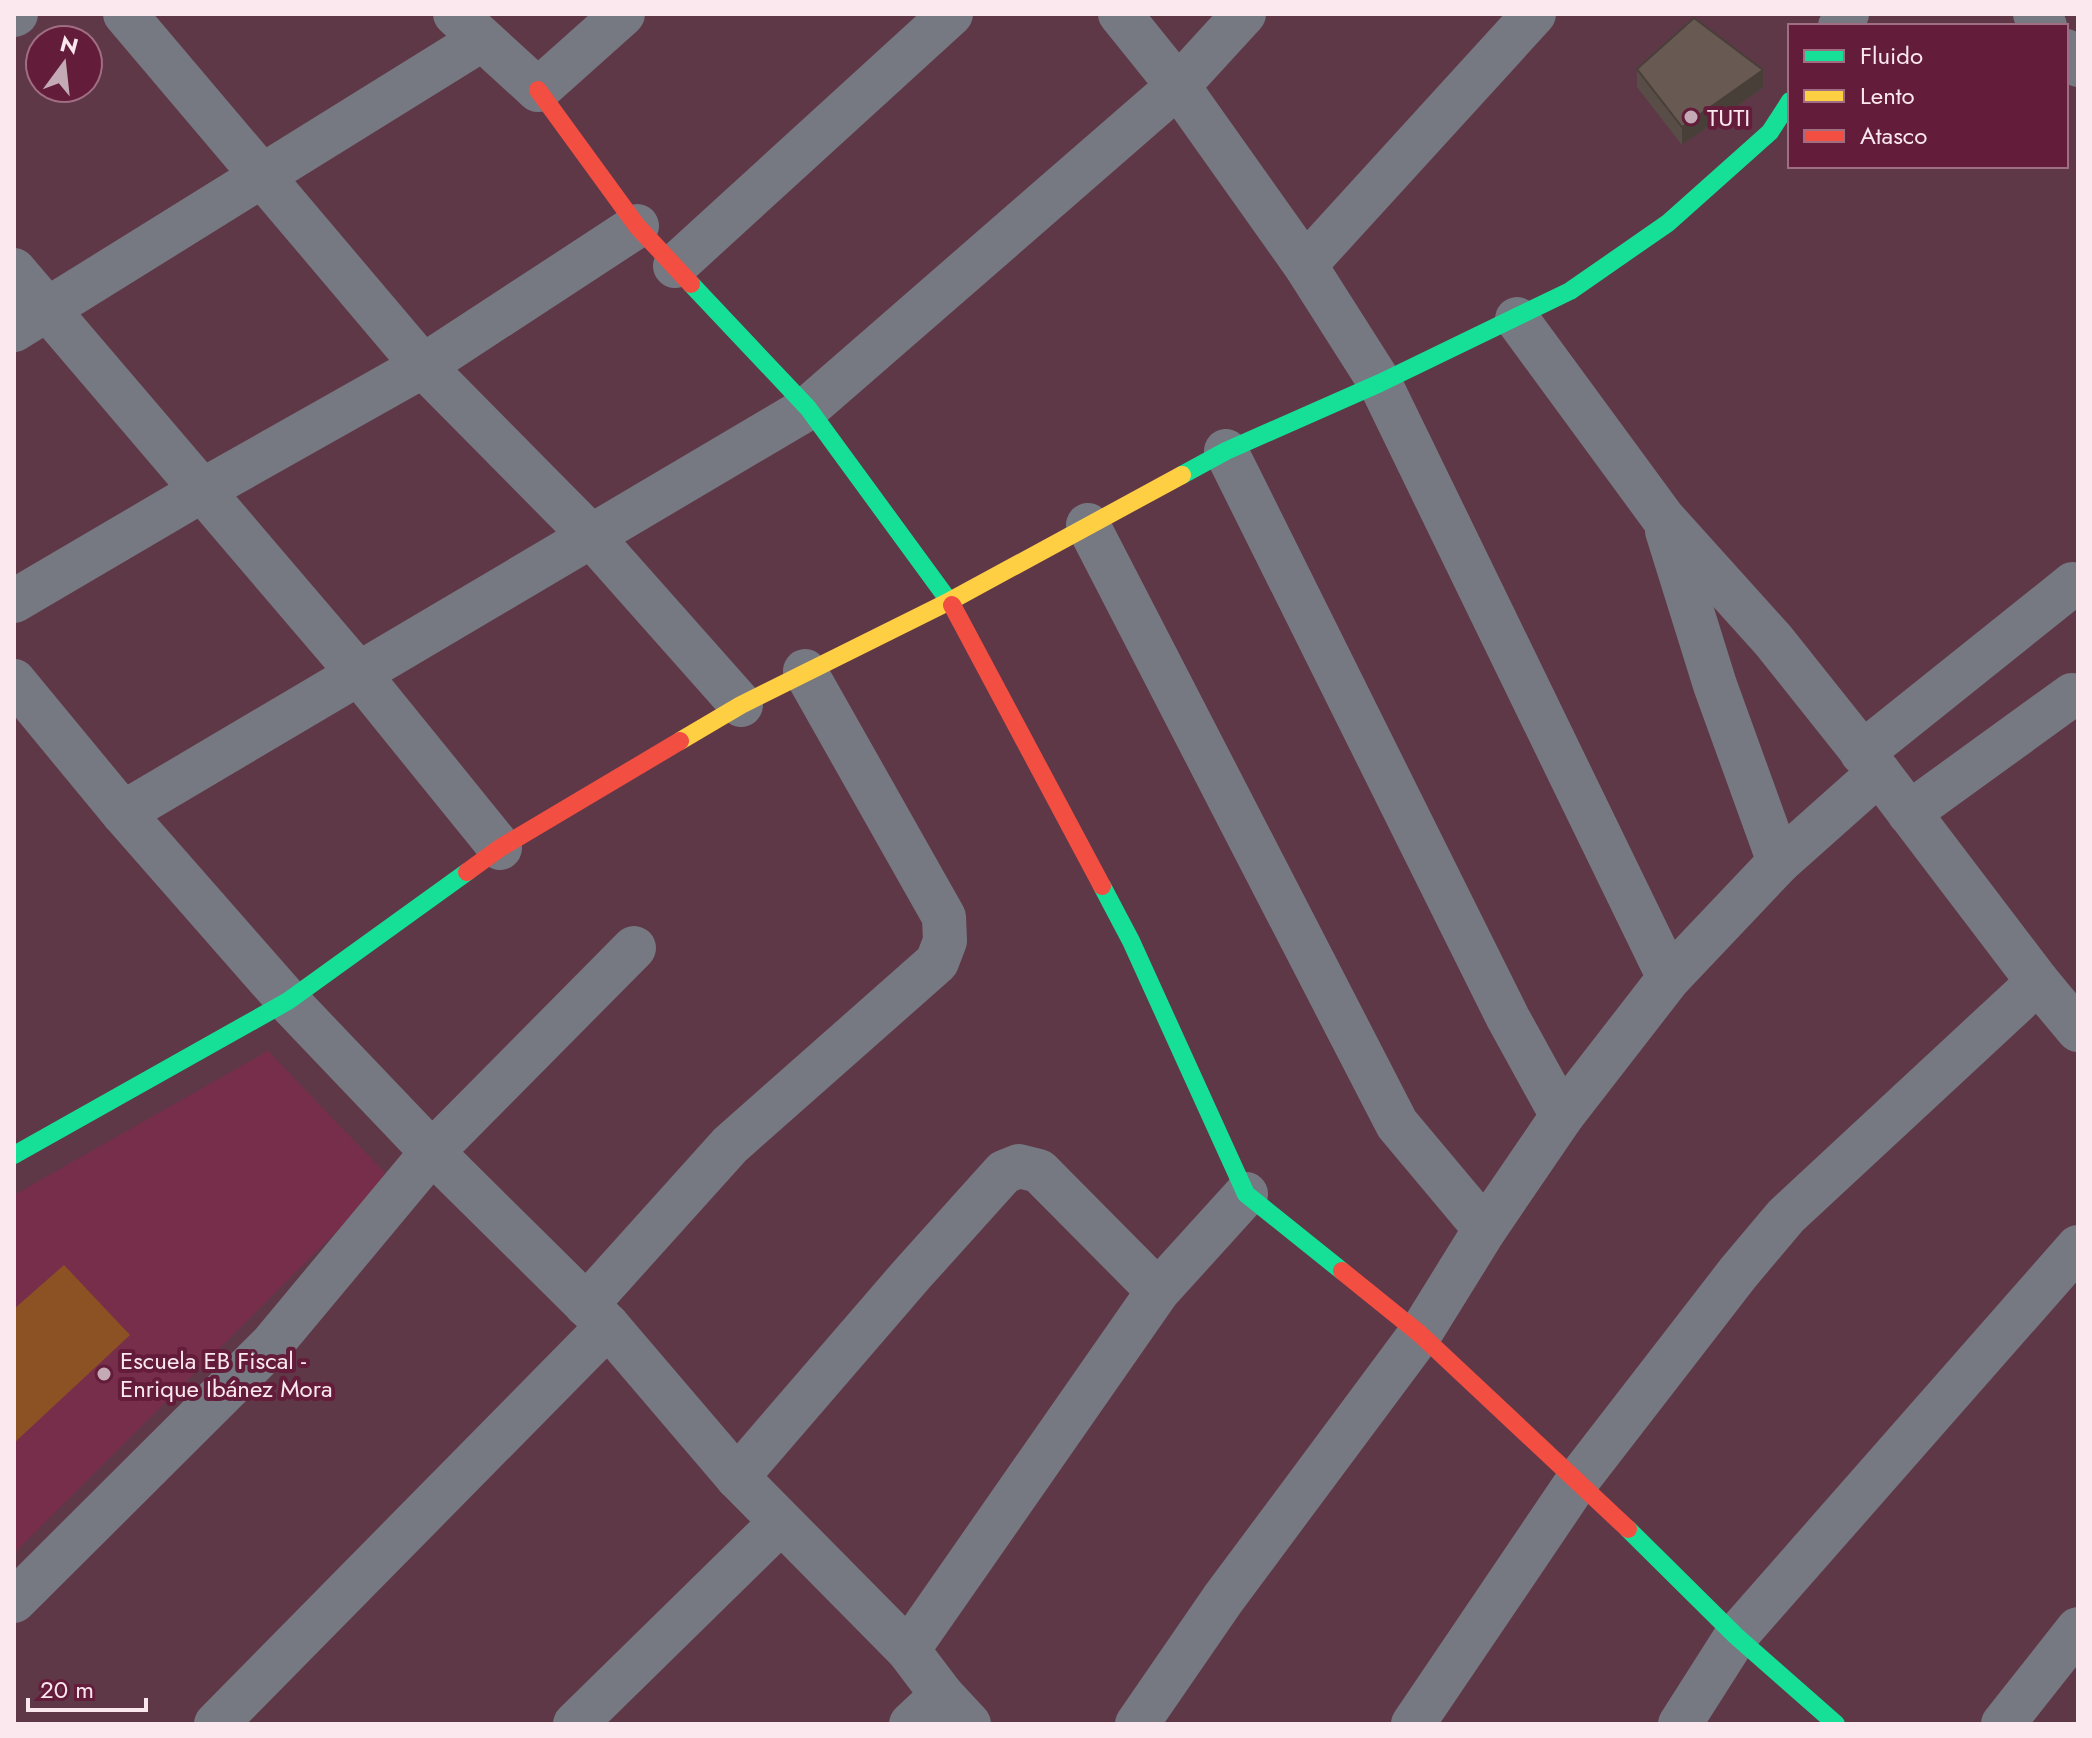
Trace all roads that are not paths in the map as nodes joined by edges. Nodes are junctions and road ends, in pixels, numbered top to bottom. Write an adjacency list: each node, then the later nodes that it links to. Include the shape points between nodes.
1 (125, 14): 11 (street)
2 (623, 14): 9 (street)
3 (951, 14): 14 (street)
4 (1120, 14): 8 (street)
5 (1244, 14): 8 (street)
6 (1534, 14): 13 (street)
7 (468, 27): 9 (street); 11 (street)
8 (1178, 86): 13 (street); 20 (street)
9 (538, 90): 12 (street)
10 (1788, 104): 16 (street, via 1770,132 1668,223 1570,291)
11 (264, 176): 17 (street); 18 (street)
12 (637, 226): 14 (street); 18 (street)
13 (1305, 265): 19 (street)
14 (675, 266): 20 (street)
15 (14, 270): 17 (street)
16 (1517, 319): 19 (street); 23 (street)
17 (30, 320): 22 (street)
18 (423, 366): 22 (street); 25 (street)
19 (1380, 383): 21 (street); 40 (street)
20 (808, 408): 25 (street); 28 (street)
21 (1226, 451): 24 (street); 44 (street, via 1508,1018)
22 (203, 490): 27 (street); 30 (street)
23 (1663, 518): 34 (street, via 1773,640); 38 (street, via 1715,685)
24 (1088, 525): 28 (street); 48 (street, via 1397,1124)
25 (591, 536): 30 (street); 33 (street)
26 (2073, 584): 34 (street)
27 (14, 601)
28 (950, 601): 29 (street); 47 (street, via 1131,941)
29 (805, 671): 33 (street); 51 (street, via 926,881 944,917 945,941 937,962 730,1145)
30 (359, 674): 35 (street); 37 (street)
31 (14, 681): 35 (street)
32 (2072, 695): 36 (street)
33 (741, 705): 37 (street)
34 (1871, 763): 36 (street); 38 (street)
35 (123, 813): 42 (street)
36 (1909, 813): 41 (street)
37 (500, 848): 42 (street)
38 (1779, 862): 40 (street)
39 (634, 948): 45 (street)
40 (1669, 978): 44 (street)
41 (2038, 982): 43 (street); 54 (street, via 1786,1216)
42 (288, 1001): 45 (street); 46 (street)
43 (2078, 1030)
44 (1562, 1116): 48 (street)
45 (432, 1152): 51 (street); 56 (street, via 272,1344)
46 (14, 1155)
47 (1246, 1194): 50 (street); 52 (street)
48 (1485, 1229): 52 (street)
49 (2078, 1247): 58 (street)
50 (1158, 1291): 53 (street, via 1039,1171 1019,1166 1004,1172); 59 (street)
51 (597, 1316): 53 (street); 61 (street)
52 (1420, 1334): 54 (street); 63 (street)
53 (737, 1477): 55 (street)
54 (1578, 1480): 58 (street); 64 (street)
55 (780, 1523): 59 (street); 62 (street)
56 (14, 1601)
57 (2078, 1629): 67 (street)
58 (1736, 1636): 65 (street); 66 (street)
59 (908, 1650): 60 (street)
60 (941, 1714)
61 (216, 1724)
62 (575, 1724)
63 (1137, 1724)
64 (1413, 1724)
65 (1680, 1724)
66 (1836, 1724)
67 (2003, 1724)

